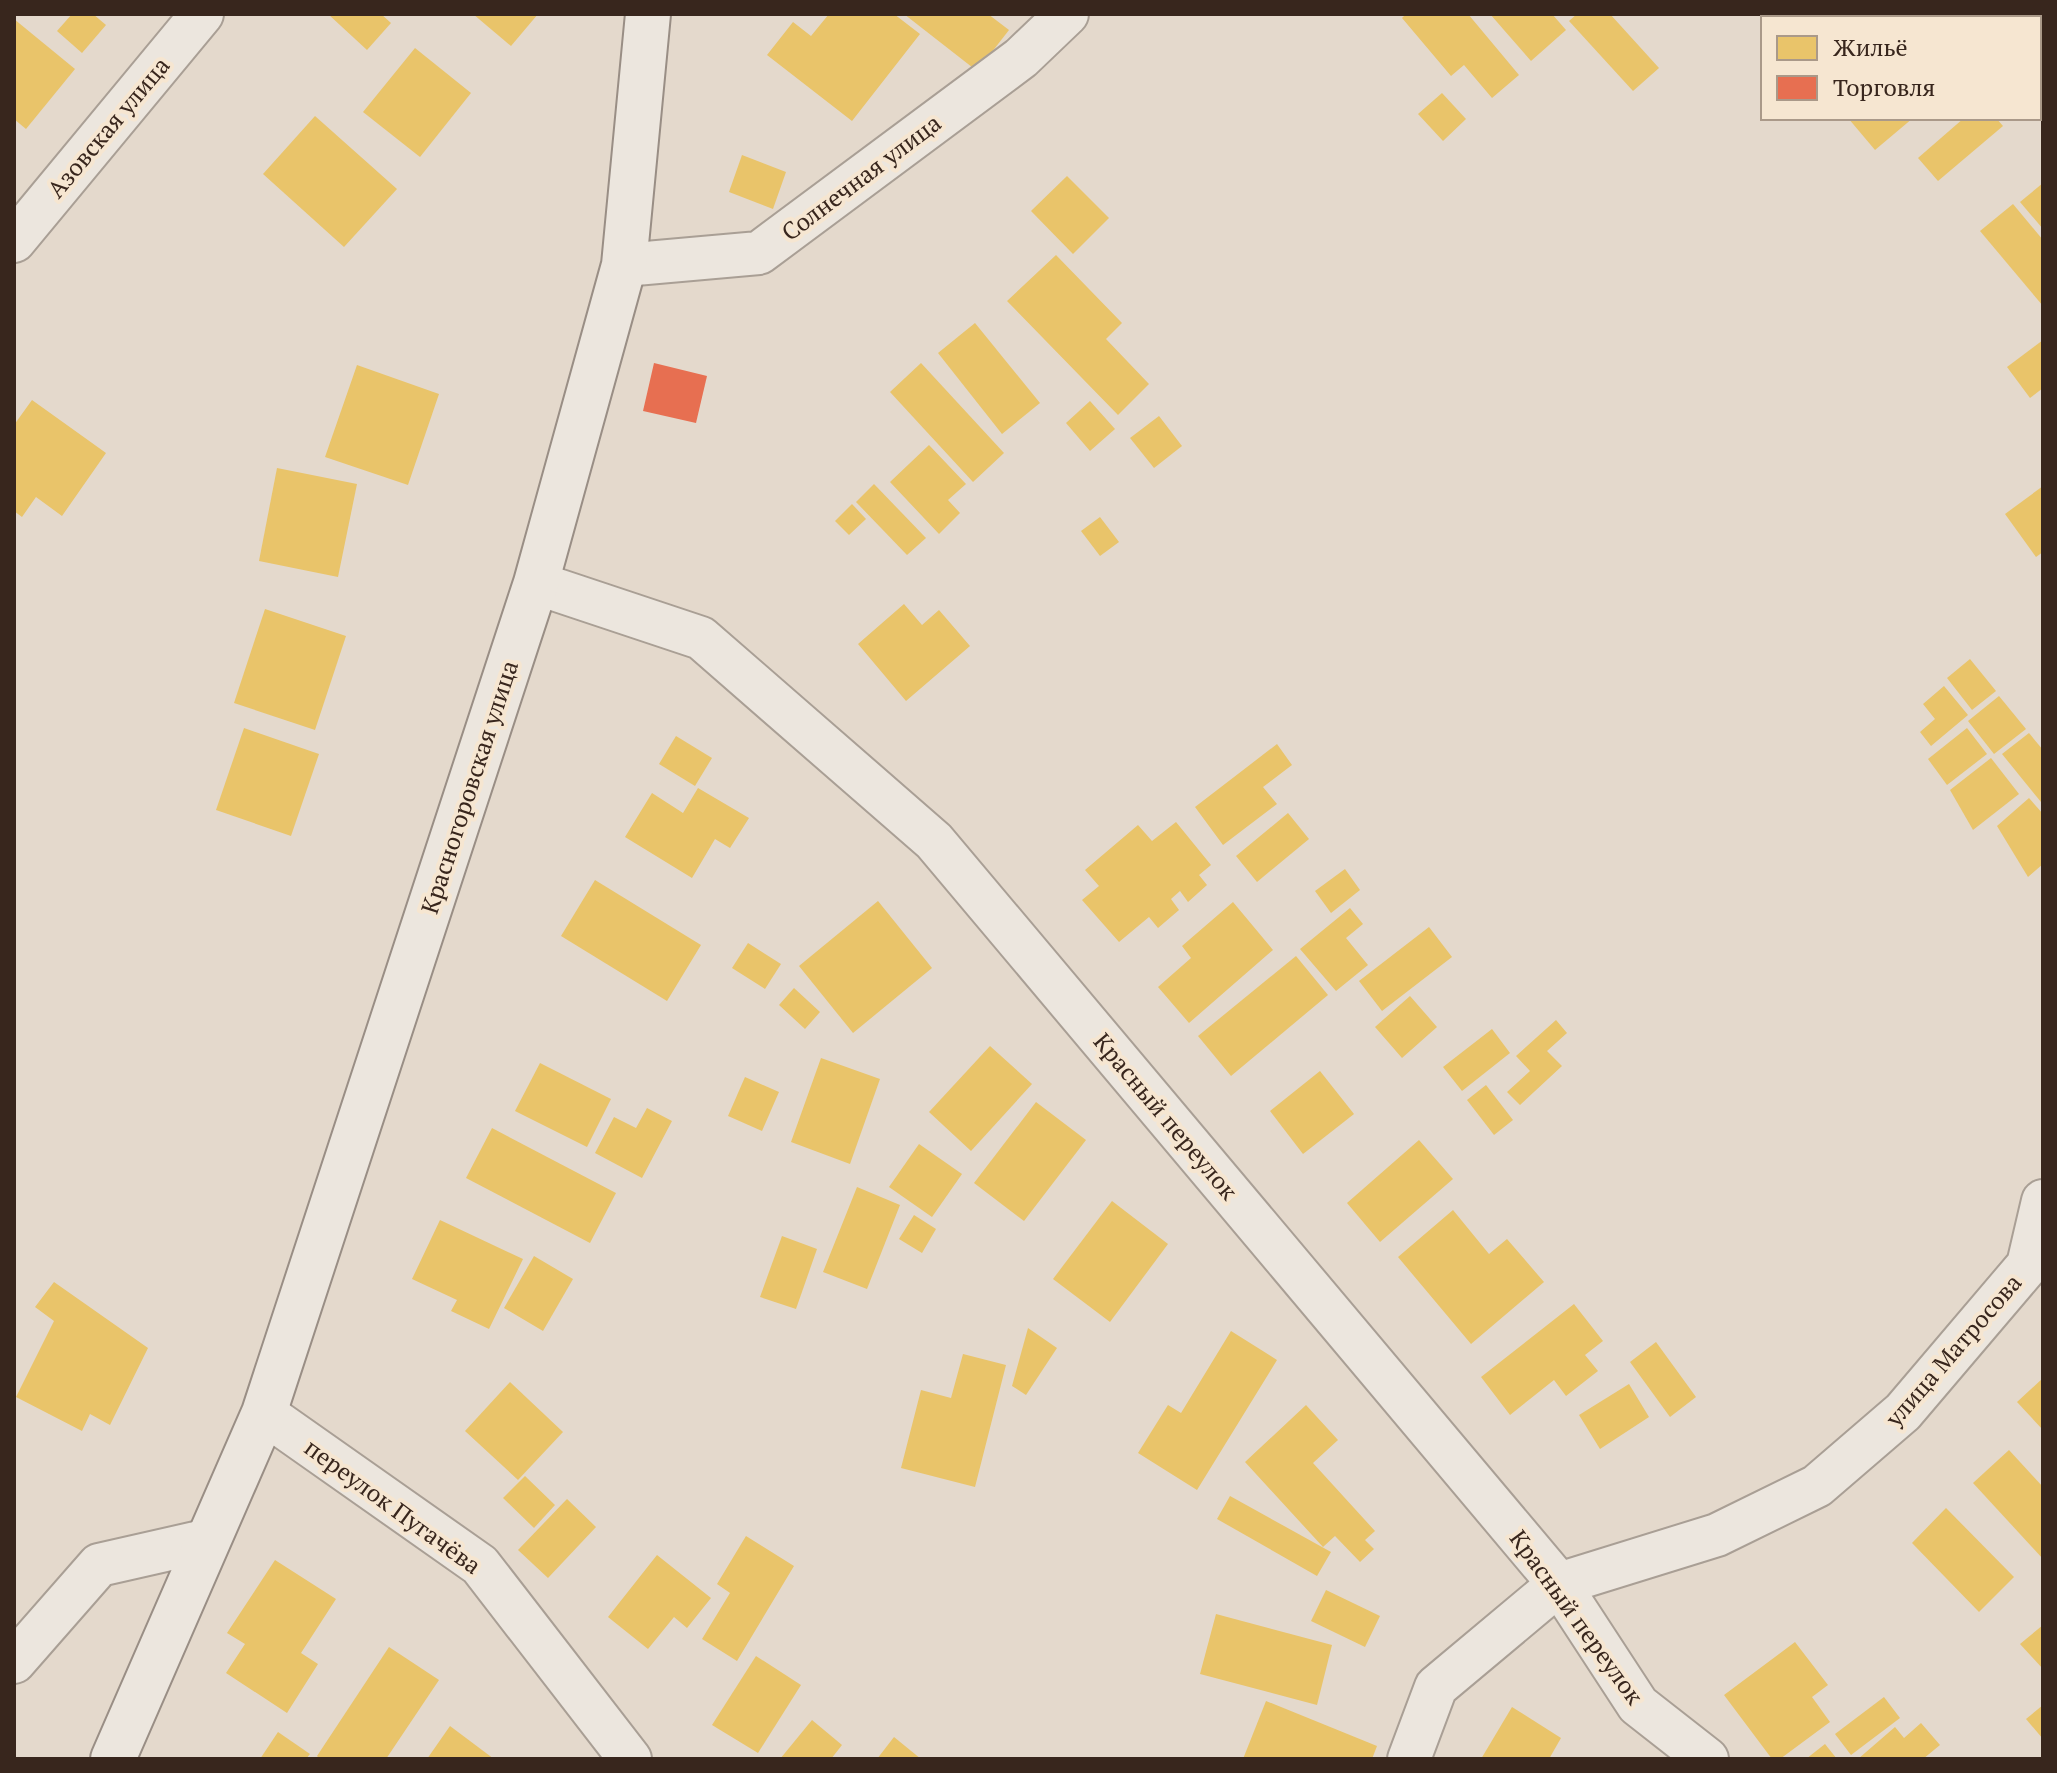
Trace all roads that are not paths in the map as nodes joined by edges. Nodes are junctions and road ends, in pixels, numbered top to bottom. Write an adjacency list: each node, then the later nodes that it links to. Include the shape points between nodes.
1 (202, 14): 4 (street, Азовская улица)
2 (648, 14): 5 (street, Красногоровская улица)
3 (1067, 14): 5 (street, Солнечная улица, via 1021,58 759,253)
4 (14, 241)
5 (624, 265): 6 (street, Красногоровская улица)
6 (536, 583): 8 (street, Красногоровская улица); 10 (street, Красный переулок, via 701,638 934,841)
7 (2043, 1201): 10 (street, улица Матросова, via 2028,1265 1903,1412 1817,1486 1717,1535)
8 (264, 1413): 9 (street, Красногоровская улица); 13 (street, переулок Пугачёва, via 480,1565)
9 (209, 1540): 11 (street, via 99,1565); 12 (street, Красногоровская улица)
10 (1559, 1584): 14 (street, улица Матросова, via 1436,1687); 15 (street, Красный переулок, via 1638,1705)
11 (14, 1662)
12 (113, 1759)
13 (630, 1759)
14 (1409, 1759)
15 (1707, 1759)

